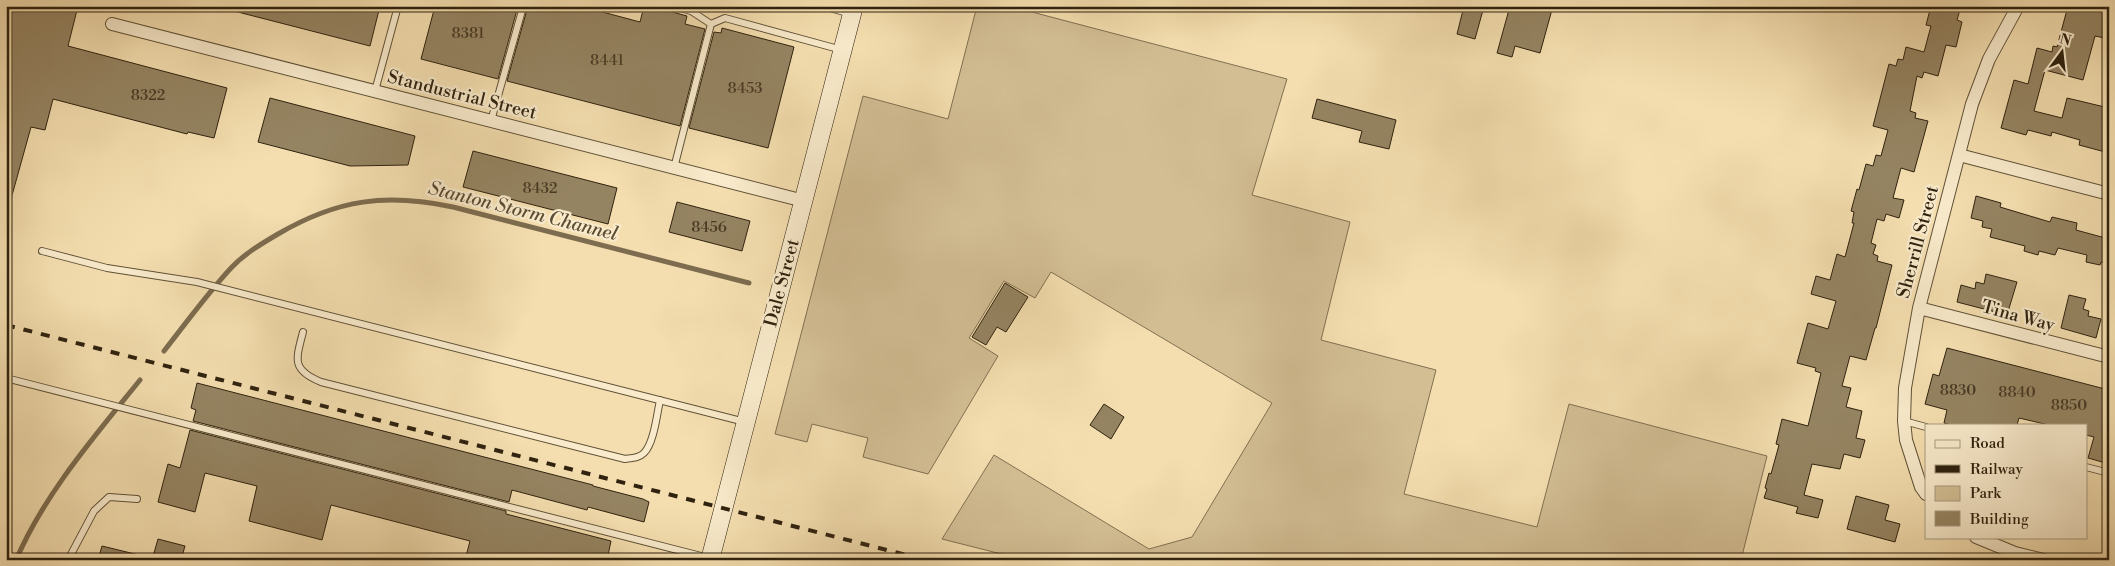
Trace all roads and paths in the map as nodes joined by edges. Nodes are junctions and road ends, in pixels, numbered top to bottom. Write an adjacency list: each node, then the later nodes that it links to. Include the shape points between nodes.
1 (398, 6): 10 (lane)
2 (673, 6): 8 (lane, via 691,11)
3 (823, 6): 6 (lane)
4 (2018, 6): 12 (street, Sherrill Street, via 1989,59 1972,104)
5 (523, 7): 11 (lane)
6 (854, 10): 9 (street, Dale Street)
7 (112, 24): 10 (street, Standustrial Street)
8 (711, 24): 9 (lane, via 724,18); 13 (lane)
9 (843, 50): 15 (street, Dale Street)
10 (375, 91): 11 (street, Standustrial Street)
11 (491, 121): 13 (street, Standustrial Street)
12 (1959, 155): 14 (street); 17 (street, Sherrill Street)
13 (674, 168): 15 (street, Standustrial Street)
14 (2109, 194)
15 (804, 201): 23 (street, Dale Street)
16 (42, 251): 21 (lane, via 107,268 197,282)
17 (1919, 308): 19 (street, Tina Way); 22 (street, Sherrill Street, via 1905,388)
18 (303, 332): 21 (lane, via 296,358 299,368 309,378 625,459 638,457 650,443)
19 (2109, 357)
20 (6, 378): 30 (lane)
21 (660, 400): 23 (lane)
22 (1904, 421): 24 (lane); 27 (street, Sherrill Street, via 1906,440)
23 (746, 422): 30 (street, Dale Street)
24 (1925, 427)
25 (2088, 468): 26 (lane)
26 (2109, 473)
27 (1925, 493)
28 (137, 499): 31 (lane, via 109,497 94,511)
29 (1978, 538): 32 (street, via 2015,553)
30 (710, 559)
31 (68, 560)
32 (2044, 560)

